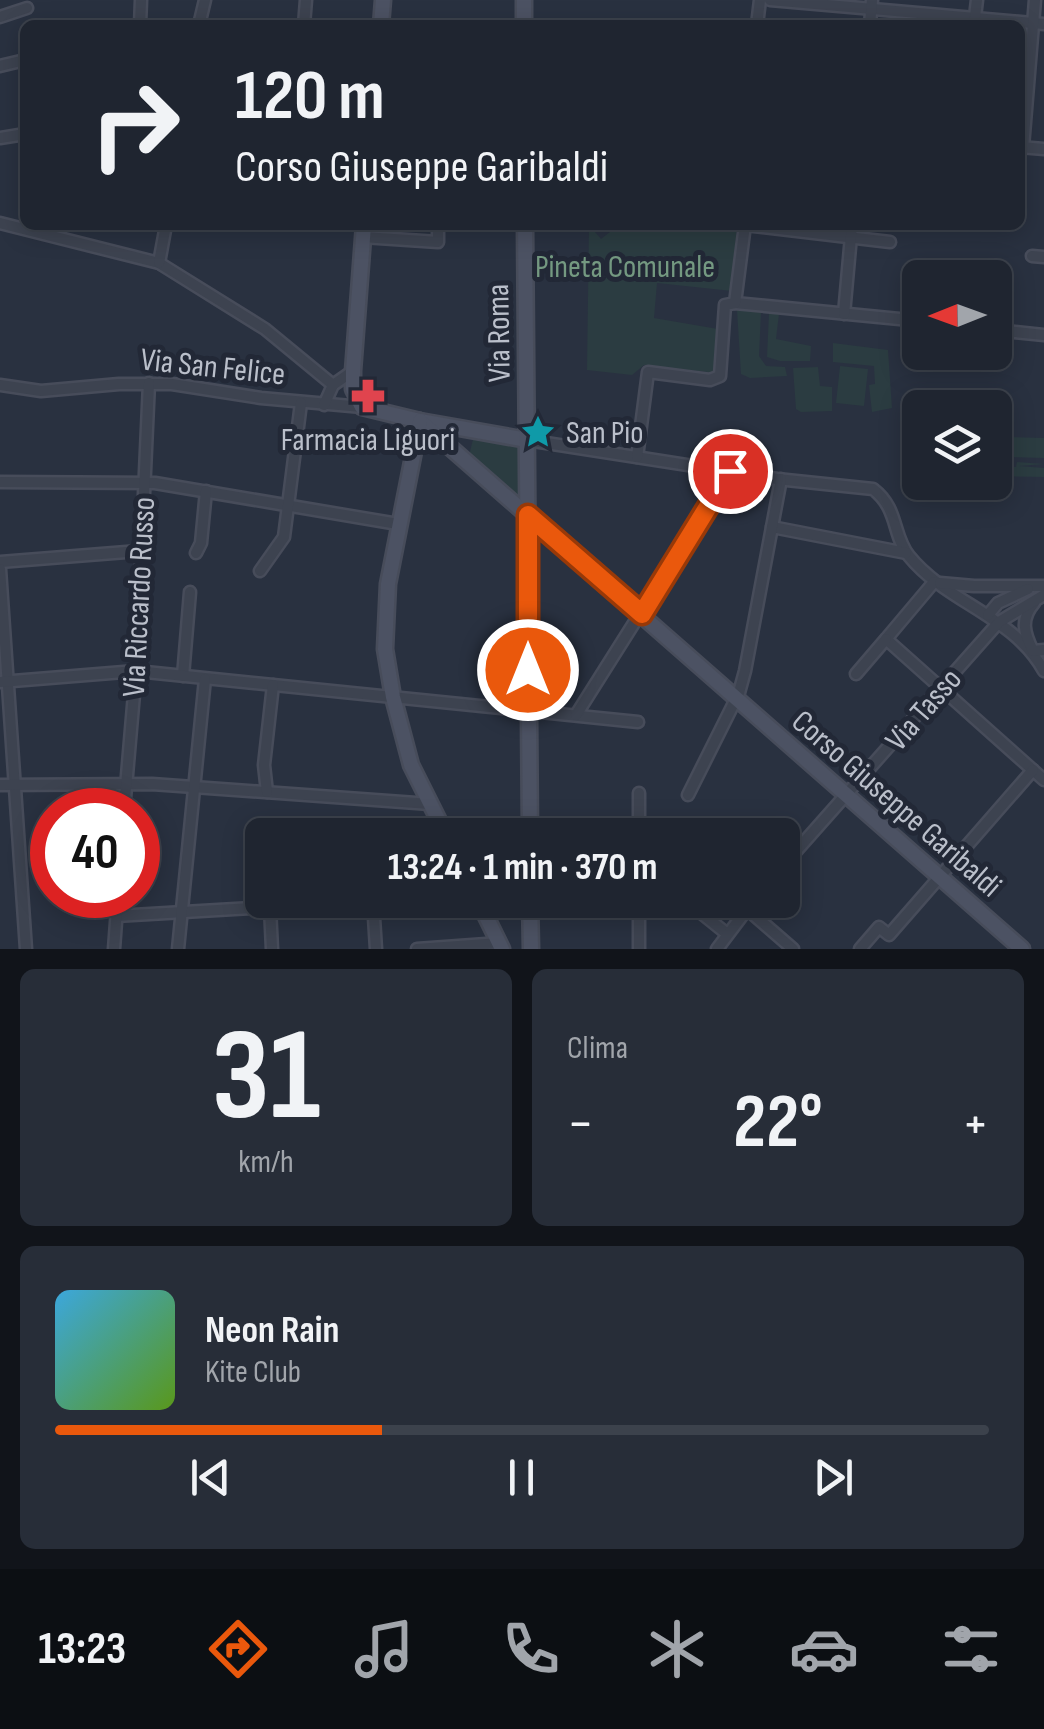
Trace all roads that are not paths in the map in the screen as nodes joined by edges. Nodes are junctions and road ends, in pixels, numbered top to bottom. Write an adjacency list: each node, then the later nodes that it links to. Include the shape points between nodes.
1 (770, 0): 3 (street)
2 (1036, 0): 7 (street)
3 (872, 4): 6 (street)
4 (28, 8): 5 (street)
5 (0, 16)
6 (969, 20)
7 (1039, 23): 8 (street)
8 (1025, 119)
9 (31, 230): 17 (street)
10 (165, 230): 17 (street)
11 (438, 230): 14 (street, via 438,242)
12 (524, 230): 32 (street, Via Roma)
13 (744, 230): 18 (street)
14 (363, 231): 23 (street)
15 (852, 231): 16 (street); 19 (street)
16 (890, 242)
17 (158, 263): 26 (street, via 265,329)
18 (735, 303): 19 (street); 34 (street, via 725,305 720,376 648,372)
19 (844, 314): 20 (street)
20 (902, 319)
21 (1012, 332): 22 (street)
22 (1044, 335)
23 (353, 371): 26 (street); 29 (street)
24 (149, 383): 25 (street, Via San Felice, via 41,391); 27 (street, Via San Felice); 38 (street, Via Riccardo Russo)
25 (0, 385)
26 (333, 385): 28 (street)
27 (301, 403): 28 (street, Via San Felice); 40 (street, Via San Felice)
28 (324, 405): 29 (street, Via San Felice)
29 (362, 407): 30 (street, Via San Felice)
30 (420, 421): 31 (street, Via San Felice); 33 (street, Corso Giuseppe Garibaldi); 42 (street)
31 (455, 428): 32 (street, Via San Felice); 33 (street)
32 (527, 440): 34 (street); 41 (street, Via Roma)
33 (451, 452): 41 (street, Corso Giuseppe Garibaldi)
34 (638, 457): 35 (street)
35 (730, 471): 36 (street); 53 (street)
36 (781, 479): 43 (street); 46 (street, via 873,489 892,511)
37 (0, 482): 38 (street)
38 (144, 482): 39 (street); 44 (street, Via Riccardo Russo)
39 (206, 492): 40 (street); 45 (street)
40 (288, 505): 42 (street); 48 (street, Via San Felice, via 284,536)
41 (528, 515): 53 (street, Corso Giuseppe Garibaldi); 67 (street, Via Roma)
42 (398, 524): 65 (street, via 386,610)
43 (772, 528): 46 (street); 66 (street)
44 (139, 551): 47 (street); 58 (street, Via Riccardo Russo)
45 (196, 553)
46 (906, 553): 49 (street)
47 (0, 566): 62 (street)
48 (260, 571)
49 (934, 582): 50 (street); 54 (street); 55 (street)
50 (1044, 586): 54 (street, via 1006,598 996,605)
51 (190, 592): 60 (street)
52 (1044, 595): 54 (street); 56 (street, via 1025,620 1026,636)
53 (642, 614): 66 (street, Corso Giuseppe Garibaldi); 68 (street)
54 (994, 619): 56 (street); 64 (street, Via Tasso)
55 (886, 639): 59 (street); 64 (street)
56 (1039, 650): 57 (street)
57 (1044, 670)
58 (136, 671): 60 (street); 62 (street); 72 (street, Via Riccardo Russo)
59 (856, 674)
60 (183, 676): 61 (street)
61 (206, 679): 63 (street); 74 (street)
62 (4, 682): 73 (street)
63 (273, 685): 65 (street); 76 (street)
64 (940, 688): 70 (street); 79 (street, Via Tasso)
65 (392, 697): 67 (street); 80 (street, via 410,765)
66 (737, 699): 78 (street); 79 (street, Corso Giuseppe Garibaldi)
67 (528, 709): 68 (street); 82 (street, Via Roma)
68 (576, 716): 69 (street)
69 (638, 722)
70 (1033, 770): 71 (street); 85 (street)
71 (1044, 780)
72 (126, 783): 73 (street); 74 (street); 75 (street, Via Riccardo Russo)
73 (6, 784): 100 (street)
74 (194, 787): 76 (street); 87 (street)
75 (126, 788)
76 (267, 792): 80 (street)
77 (640, 792): 83 (street)
78 (688, 794)
79 (845, 794): 84 (street, Via Tasso); 85 (street, Corso Giuseppe Garibaldi)
80 (430, 804): 81 (street)
81 (437, 818)
82 (530, 818)
83 (640, 818)
84 (800, 845)
85 (939, 876): 110 (street, via 889,936 879,927); 111 (street, Corso Giuseppe Garibaldi)
86 (245, 910): 87 (street)
87 (181, 914): 88 (street); 102 (street)
88 (160, 915)
89 (116, 918): 101 (street)
90 (270, 918): 103 (street)
91 (373, 918): 104 (street)
92 (487, 918): 99 (street)
93 (530, 918): 106 (street)
94 (639, 918): 107 (street)
95 (708, 918): 98 (street)
96 (738, 918): 98 (street)
97 (763, 918): 109 (street)
98 (726, 932): 108 (street)
99 (501, 946): 105 (street)
100 (26, 949)
101 (114, 949)
102 (178, 949)
103 (272, 949)
104 (376, 949)
105 (417, 949)
106 (531, 949)
107 (639, 949)
108 (717, 949)
109 (793, 949)
110 (860, 949)
111 (1022, 949)

